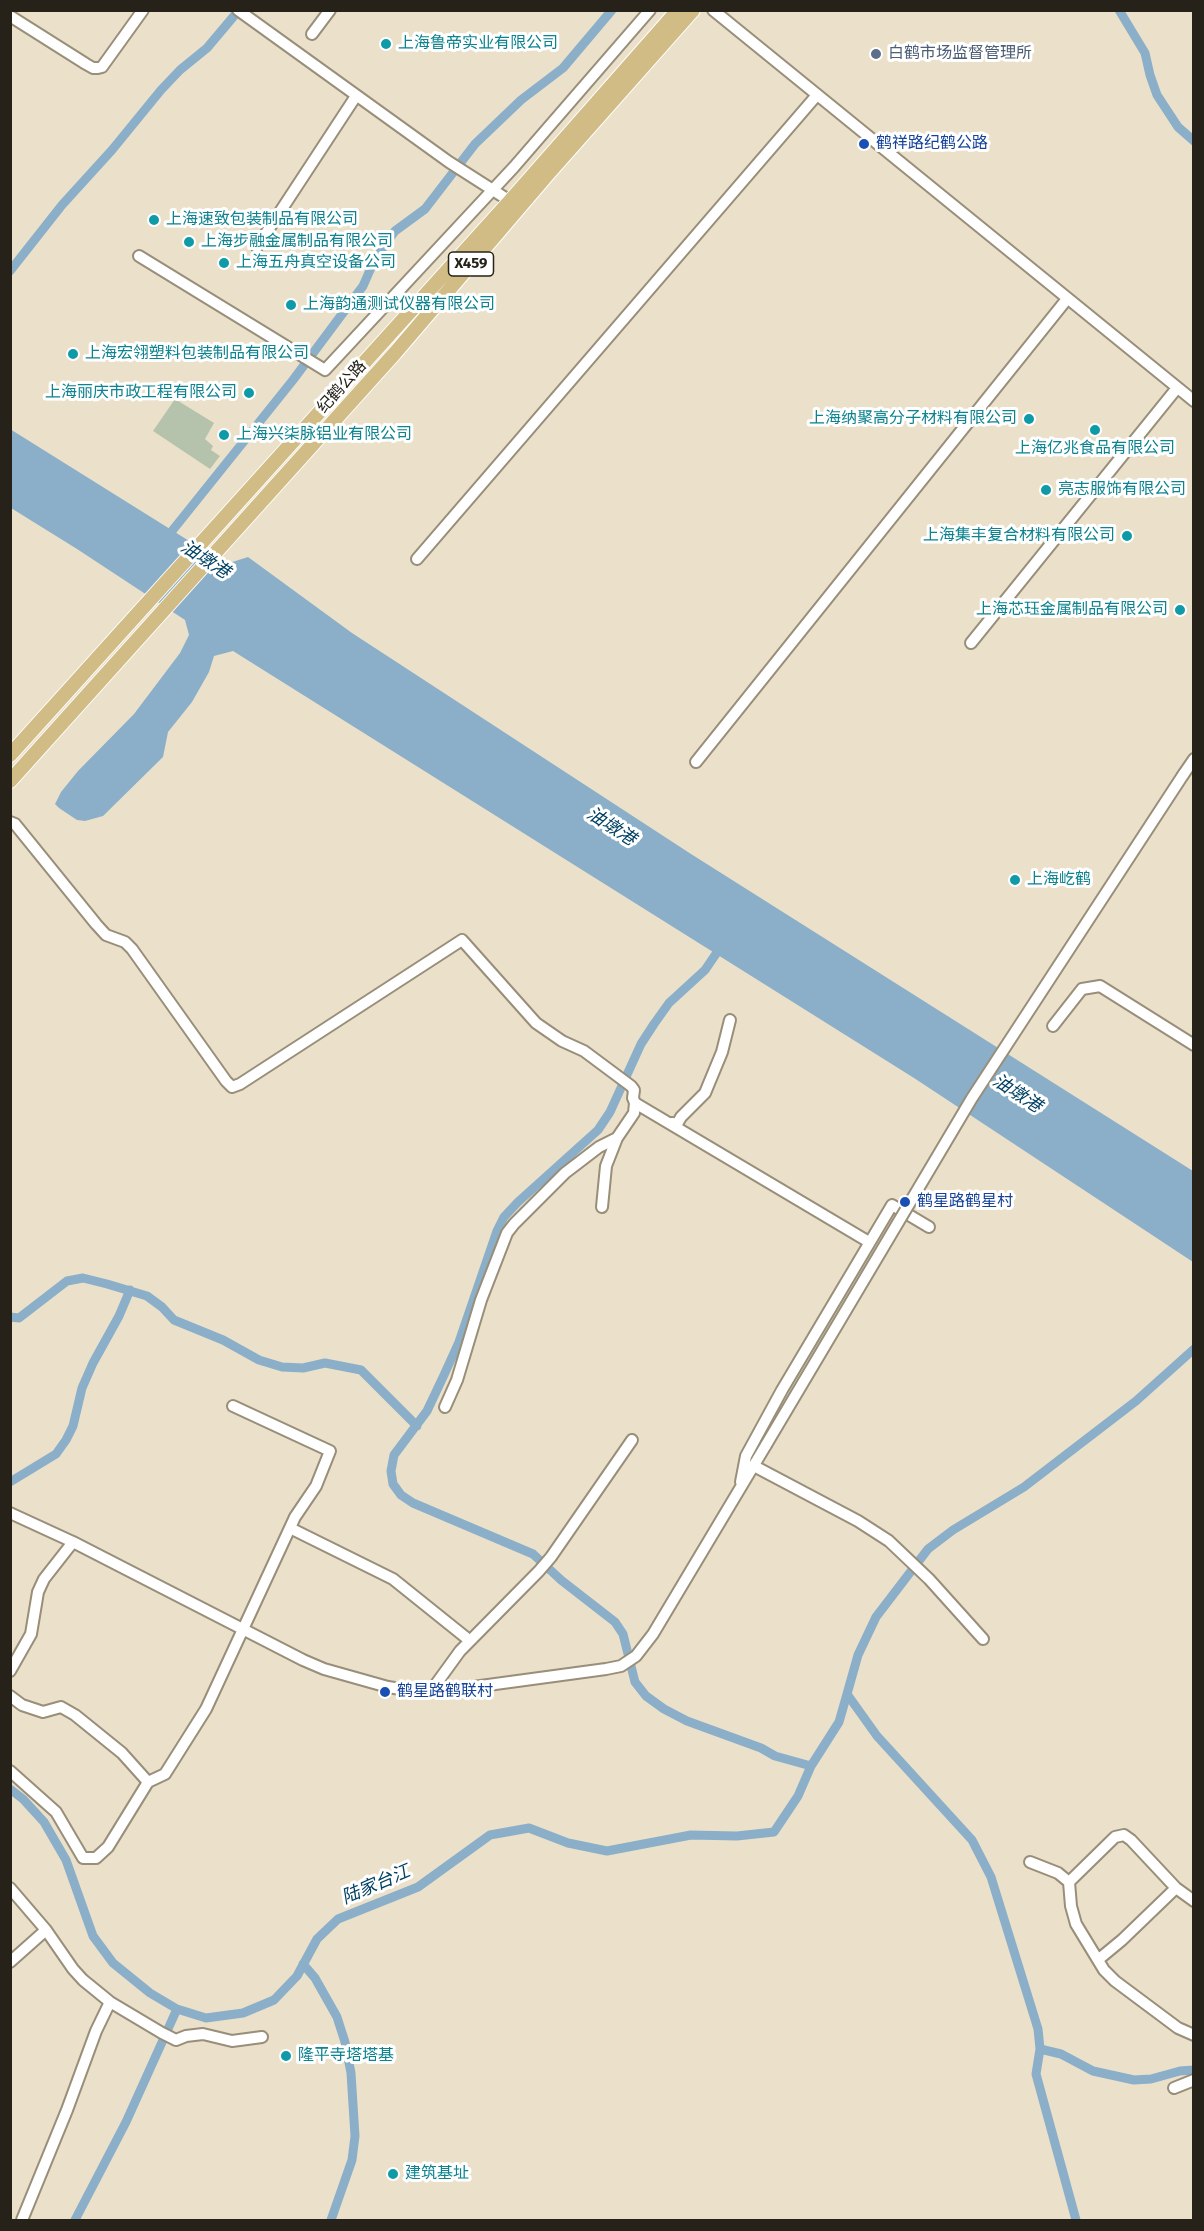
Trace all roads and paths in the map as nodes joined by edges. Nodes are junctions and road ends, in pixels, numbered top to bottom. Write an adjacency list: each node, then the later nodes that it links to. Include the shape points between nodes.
1 (143, 10): 8 (street, via 98,68)
2 (238, 10): 11 (street)
3 (330, 10): 9 (street)
4 (650, 10): 13 (street)
5 (678, 10): 12 (main road, 纪鹤公路 / X459)
6 (693, 10): 12 (main road, 纪鹤公路 / X459)
7 (713, 10): 10 (street)
8 (10, 16)
9 (312, 34)
10 (817, 95): 17 (street); 20 (street)
11 (356, 96): 13 (street); 15 (street)
12 (543, 172): 14 (main road, 纪鹤公路 / X459); 25 (main road, 纪鹤公路 / X459, via 395,353)
13 (493, 189): 14 (street); 16 (street, via 325,370)
14 (510, 201): 22 (main road, 纪鹤公路 / X459)
15 (257, 247)
16 (139, 256)
17 (1067, 299): 18 (street); 24 (street)
18 (1177, 388): 19 (street); 21 (street)
19 (1194, 401)
20 (417, 559)
21 (971, 643)
22 (10, 755)
23 (1194, 759): 39 (street, bridge, via 972,1098)
24 (696, 762)
25 (10, 782)
26 (10, 822): 30 (street, via 106,935 132,948 232,1087 462,940 536,1023 584,1051 631,1086)
27 (730, 1020): 31 (street, via 705,1093 677,1125)
28 (1053, 1026): 29 (street, via 1082,989 1100,986)
29 (1194, 1045)
30 (635, 1103): 31 (street); 32 (street, via 634,1113)
31 (672, 1123): 35 (street)
32 (617, 1138): 33 (street, via 606,1166); 37 (street, via 565,1173 507,1233)
33 (602, 1207)
34 (929, 1227): 35 (street, via 892,1204)
35 (869, 1242): 40 (street, via 746,1456)
36 (233, 1406): 42 (street, via 330,1451 316,1486)
37 (445, 1407)
38 (632, 1440): 46 (street, via 539,1571)
39 (754, 1466): 40 (street); 45 (street, via 890,1541)
40 (740, 1489): 48 (street, via 653,1634 636,1656 621,1666)
41 (10, 1513): 43 (street)
42 (290, 1528): 44 (street); 46 (street, via 393,1579)
43 (73, 1542): 44 (street); 47 (street, via 41,1585 31,1634)
44 (243, 1630): 48 (street, via 324,1669 388,1687); 51 (street, via 206,1709 165,1774)
45 (983, 1639)
46 (469, 1640): 48 (street)
47 (10, 1671)
48 (431, 1691)
49 (10, 1696): 51 (street, via 43,1712 61,1707 75,1714 122,1753)
50 (10, 1771): 51 (street, via 56,1812 83,1858 96,1858 108,1847)
51 (148, 1782)
52 (1030, 1862): 53 (street)
53 (1069, 1881): 55 (street, via 1115,1837 1124,1835); 58 (street, via 1076,1924)
54 (10, 1888): 57 (street)
55 (1176, 1888): 56 (street); 58 (street)
56 (1194, 1901)
57 (46, 1930): 59 (street); 60 (street, via 73,1969)
58 (1099, 1959): 61 (street, via 1115,1981)
59 (10, 1962)
60 (110, 2002): 62 (street, via 179,2040 203,2034 232,2041); 65 (street)
61 (1194, 2036)
62 (262, 2037)
63 (1194, 2080): 64 (street)
64 (1174, 2088)
65 (22, 2220)

